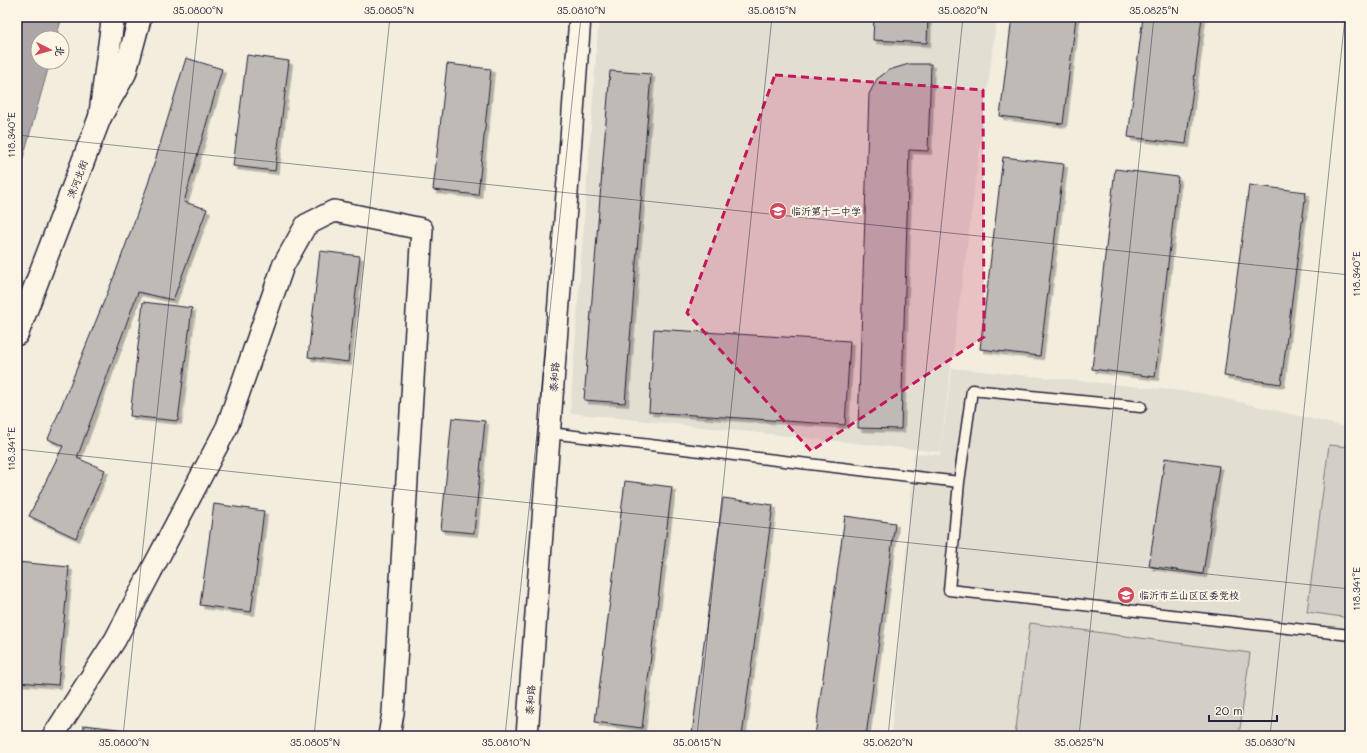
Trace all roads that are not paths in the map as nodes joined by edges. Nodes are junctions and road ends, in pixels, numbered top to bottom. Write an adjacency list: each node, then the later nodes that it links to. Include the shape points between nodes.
1 (113, 17): 4 (main road, 涑河北街)
2 (140, 17): 4 (main road, via 126,73)
3 (580, 17): 7 (street, 泰和路)
4 (100, 117): 5 (main road, 涑河北街)
5 (17, 334)
6 (1141, 407): 8 (lane, via 972,390)
7 (550, 433): 8 (lane); 12 (street, 泰和路)
8 (959, 482): 9 (lane, via 949,590)
9 (1350, 635)
10 (53, 736): 11 (street, via 115,640 227,427 283,266 306,225 334,211 422,229 393,713)
11 (389, 736)
12 (527, 736)

